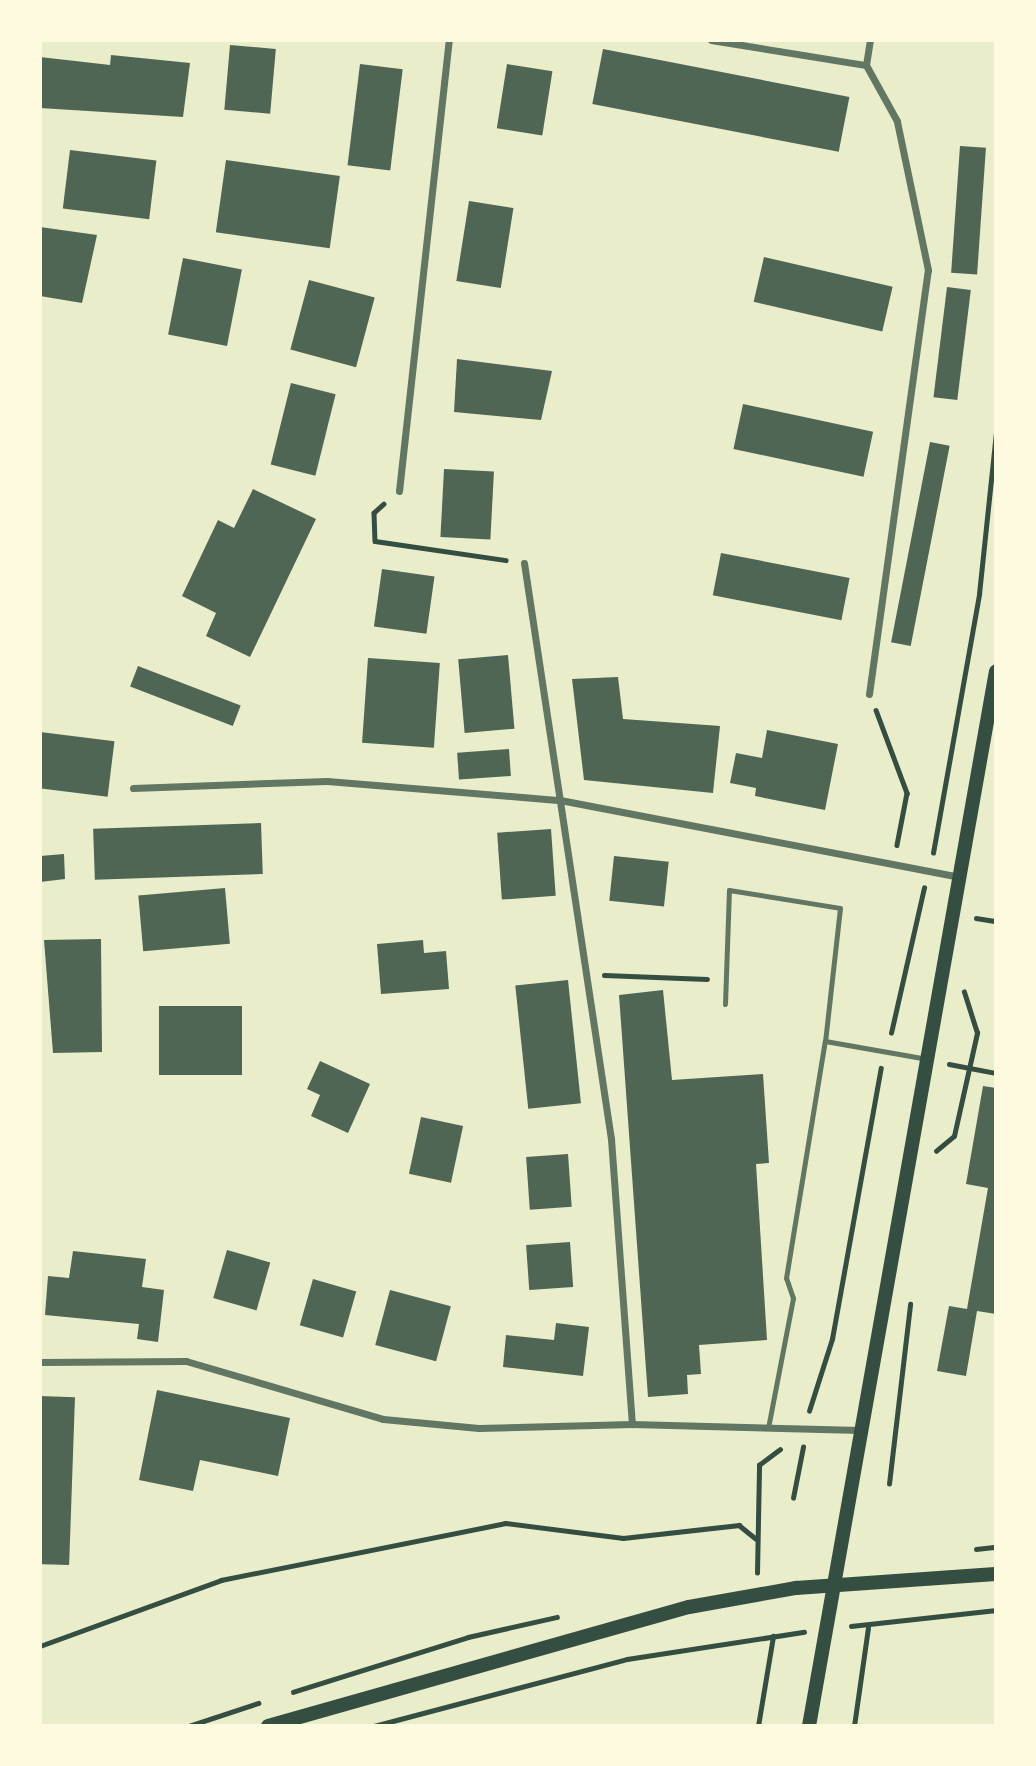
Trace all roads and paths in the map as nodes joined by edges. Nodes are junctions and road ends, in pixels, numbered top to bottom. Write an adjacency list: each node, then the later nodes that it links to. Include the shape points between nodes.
1 (449, 40): 6 (street)
2 (711, 40): 4 (street)
3 (870, 40): 4 (street)
4 (866, 65): 9 (street, via 897,121 928,270)
5 (996, 431): 13 (path, via 979,594)
6 (398, 491): 7 (path, via 374,513 376,541)
7 (524, 563): 11 (street)
8 (996, 671): 14 (main road)
9 (869, 694): 12 (path, via 907,793)
10 (133, 788): 11 (street, via 327,781)
11 (560, 800): 13 (street); 19 (street)
12 (898, 833)
13 (930, 872): 14 (street); 24 (path)
14 (960, 877): 25 (main road)
15 (977, 904): 16 (path)
16 (975, 918): 17 (path); 18 (path)
17 (996, 921)
18 (973, 927)
19 (590, 975): 20 (path, via 676,974); 32 (street, via 611,1139)
20 (726, 982): 22 (lane); 23 (lane, via 729,890 841,908)
21 (965, 982): 26 (path, via 977,1032)
22 (725, 1004)
23 (825, 1041): 24 (lane); 33 (lane, via 786,1278 793,1298)
24 (887, 1052): 25 (lane); 31 (path, via 873,1087 832,1339)
25 (926, 1059): 26 (path); 35 (main road)
26 (968, 1068): 27 (path); 28 (path, via 954,1136 939,1144)
27 (996, 1073)
28 (932, 1160)
29 (911, 1297): 37 (path)
30 (40, 1362): 32 (street, via 186,1361 383,1419 479,1428)
31 (811, 1401)
32 (632, 1424): 33 (street)
33 (768, 1428): 34 (street)
34 (805, 1429): 35 (street); 39 (path, via 759,1465)
35 (860, 1430): 53 (main road)
36 (801, 1463): 38 (path)
37 (889, 1484)
38 (793, 1498)
39 (755, 1538): 42 (path); 49 (path, via 739,1525 623,1538 505,1523 221,1580)
40 (996, 1547): 41 (path)
41 (967, 1550)
42 (757, 1574)
43 (996, 1574): 50 (main road, via 796,1588 688,1607)
44 (996, 1610): 45 (path)
45 (973, 1611)
46 (868, 1628): 54 (path)
47 (773, 1636): 52 (path)
48 (695, 1645): 51 (path)
49 (40, 1646)
50 (268, 1726)
51 (374, 1726)
52 (758, 1726)
53 (809, 1726)
54 (854, 1726)

